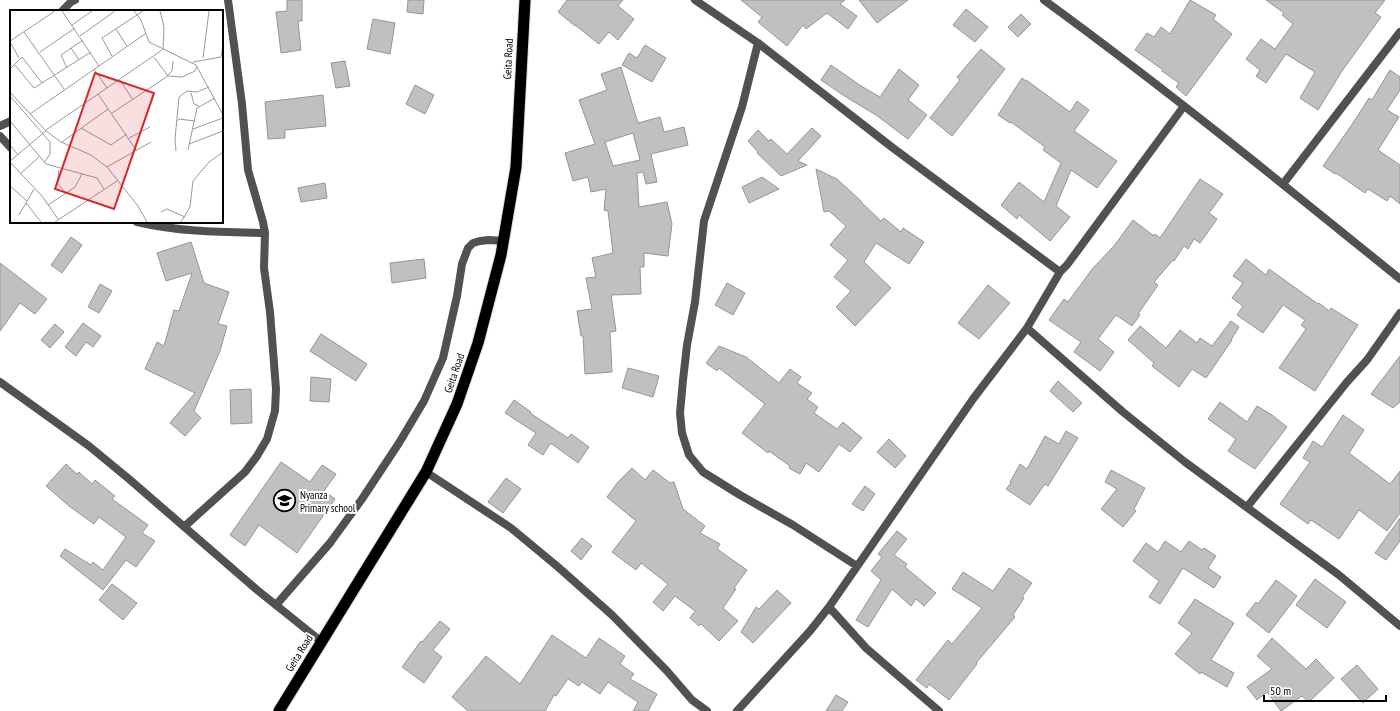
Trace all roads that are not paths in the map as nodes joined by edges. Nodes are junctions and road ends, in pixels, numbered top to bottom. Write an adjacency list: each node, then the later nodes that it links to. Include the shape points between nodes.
1 (75, 0): 6 (street)
2 (228, 0): 16 (street, via 248,170)
3 (524, 0): 17 (highway, Geita Road, via 516,167)
4 (695, 0): 8 (street)
5 (1044, 0): 9 (street)
6 (63, 10)
7 (1400, 32): 14 (street)
8 (758, 44): 18 (street); 26 (street, via 742,107 704,222 695,302 682,380 682,433 689,455 703,472)
9 (1184, 106): 14 (street); 18 (street)
10 (10, 121): 11 (street)
11 (0, 126)
12 (0, 136): 13 (street)
13 (10, 147)
14 (1283, 184): 19 (street)
15 (141, 223): 16 (street, via 196,231)
16 (265, 233): 25 (street, via 264,268 276,389 275,411 268,439 245,472)
17 (504, 241): 23 (highway, Geita Road, via 478,343 457,404); 27 (street, via 480,241 468,248 462,264 443,358 424,401 362,499 330,543)
18 (1060, 272): 21 (street)
19 (1400, 279)
20 (1400, 313): 24 (street, via 1367,360)
21 (1027, 328): 24 (street, via 1123,412); 26 (street, via 973,399)
22 (0, 382): 25 (street, via 89,446)
23 (426, 472): 30 (highway, Geita Road); 32 (street, via 511,528 558,567 612,615 692,700)
24 (1247, 507): 29 (street, via 1339,575)
25 (185, 526): 27 (street)
26 (857, 566): 28 (street)
27 (276, 605): 30 (street)
28 (829, 607): 33 (street); 34 (street, via 866,648)
29 (1400, 626)
30 (322, 642): 31 (highway, Geita Road)
31 (279, 711)
32 (707, 711)
33 (737, 711)
34 (939, 711)

